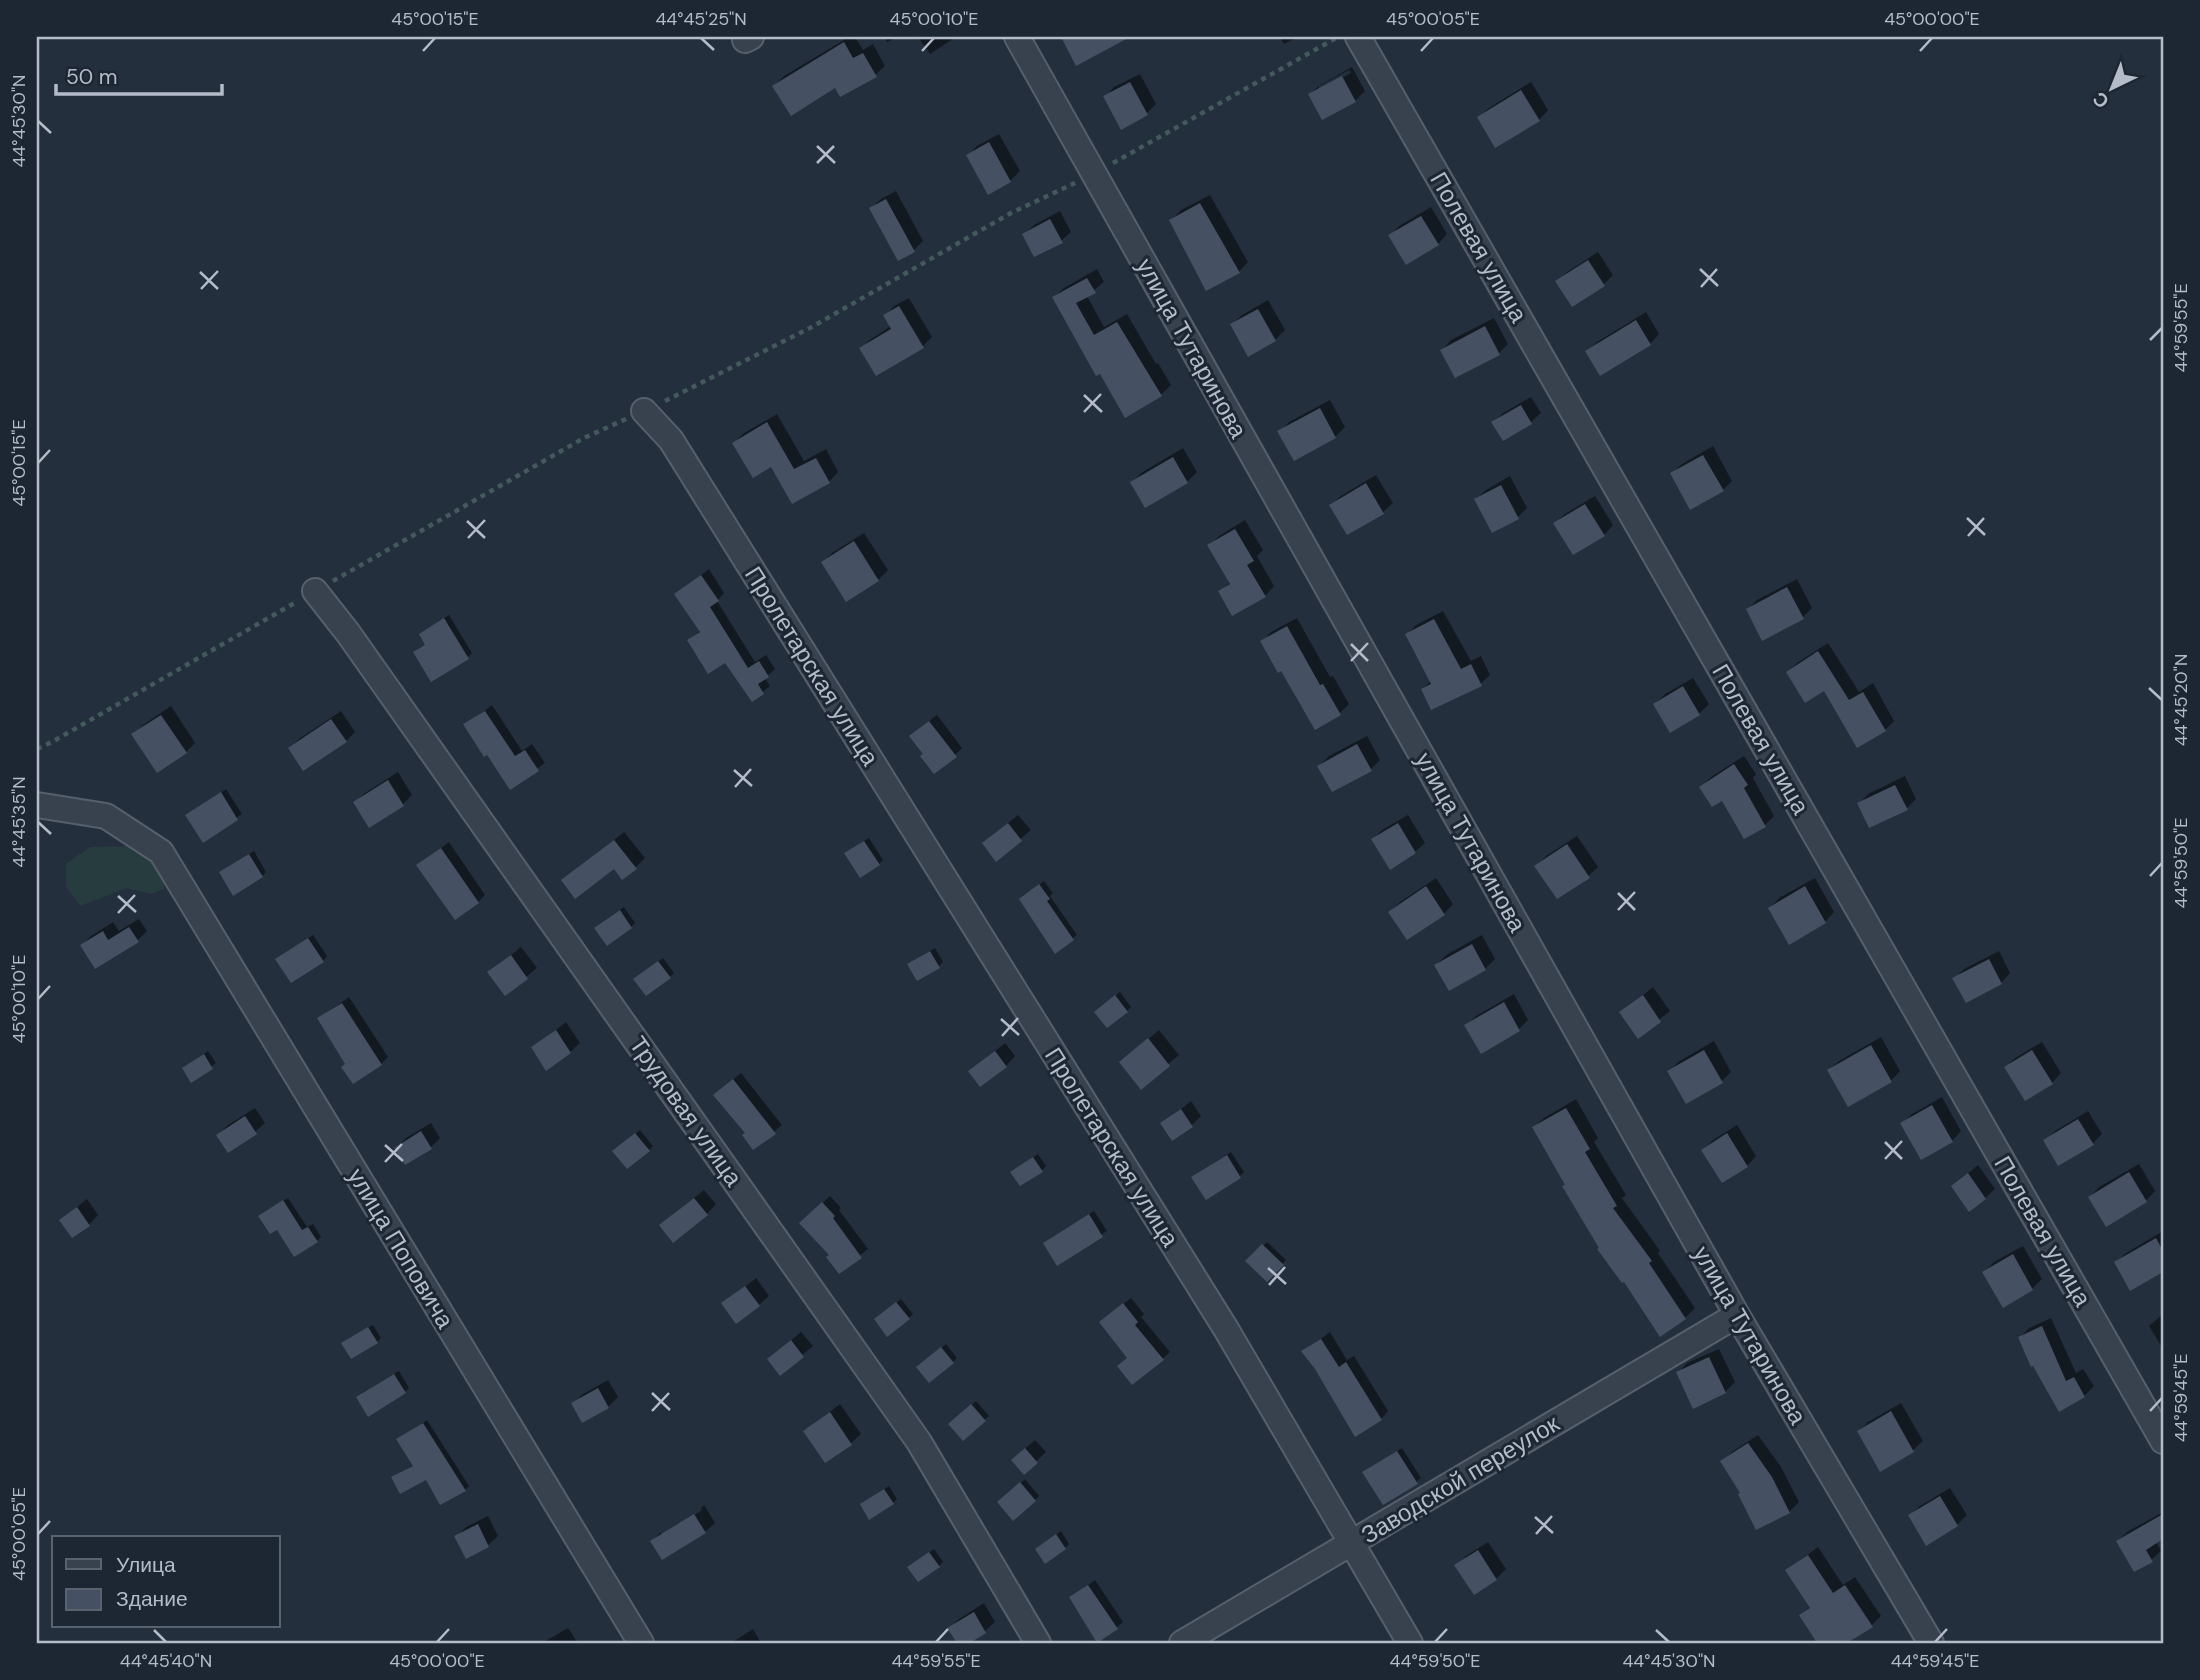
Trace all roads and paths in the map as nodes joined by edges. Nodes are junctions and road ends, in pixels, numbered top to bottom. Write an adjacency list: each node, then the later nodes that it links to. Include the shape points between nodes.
1 (1017, 37): 4 (street, улица Тутаринова)
2 (1339, 37): 4 (path)
3 (1359, 37): 10 (street, Полевая улица)
4 (1094, 173): 5 (path, via 1011,214 810,328); 9 (street, улица Тутаринова)
5 (644, 411): 6 (path, via 584,438); 11 (street, Пролетарская улица, via 671,440 1226,1329)
6 (315, 591): 7 (path); 13 (street, Трудовая улица, via 919,1441)
7 (37, 749)
8 (37, 805): 12 (street, улица Поповича, via 106,816 161,852)
9 (1737, 1315): 11 (street, Заводской переулок); 16 (street, улица Тутаринова)
10 (2163, 1441)
11 (1350, 1544): 14 (street, Заводской переулок); 15 (street, Пролетарская улица)
12 (641, 1643)
13 (1038, 1643)
14 (1182, 1643)
15 (1410, 1643)
16 (1931, 1643)

